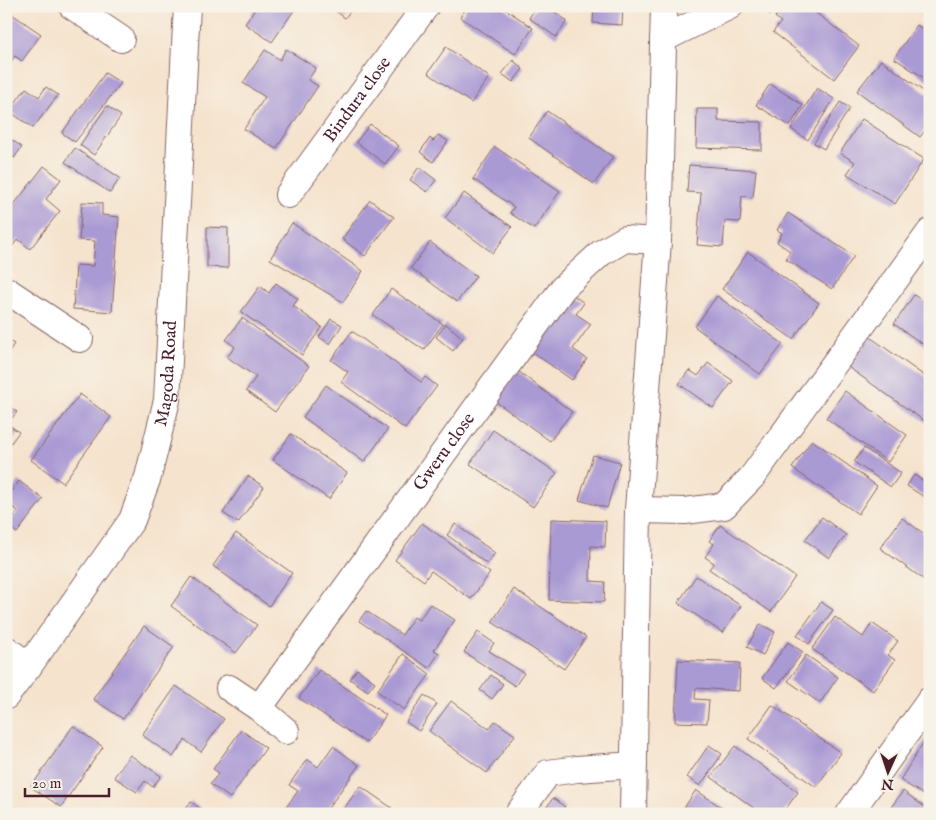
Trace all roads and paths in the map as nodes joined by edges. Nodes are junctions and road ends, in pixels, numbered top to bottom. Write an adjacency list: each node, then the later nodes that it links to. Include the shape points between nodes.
1 (72, 6): 6 (street)
2 (187, 6): 15 (street, Magoda Road, via 168,400 148,477 132,520)
3 (426, 6): 8 (street, Bindura close)
4 (664, 6): 7 (street)
5 (730, 6): 7 (street)
6 (121, 38)
7 (663, 39): 10 (street)
8 (288, 195)
9 (930, 232): 13 (street, via 752,477 724,506 685,511)
10 (658, 241): 13 (street); 19 (street, Gweru close, via 625,240 601,253 563,288)
11 (6, 290): 12 (street)
12 (80, 339)
13 (638, 510): 21 (street)
14 (6, 649): 15 (street)
15 (29, 666): 17 (street, Magoda Road)
16 (229, 688): 19 (street)
17 (6, 696)
18 (930, 700): 24 (street)
19 (259, 708): 20 (street)
20 (286, 731)
21 (634, 765): 22 (street, via 548,773); 23 (street)
22 (518, 814)
23 (633, 814)
24 (849, 814)

